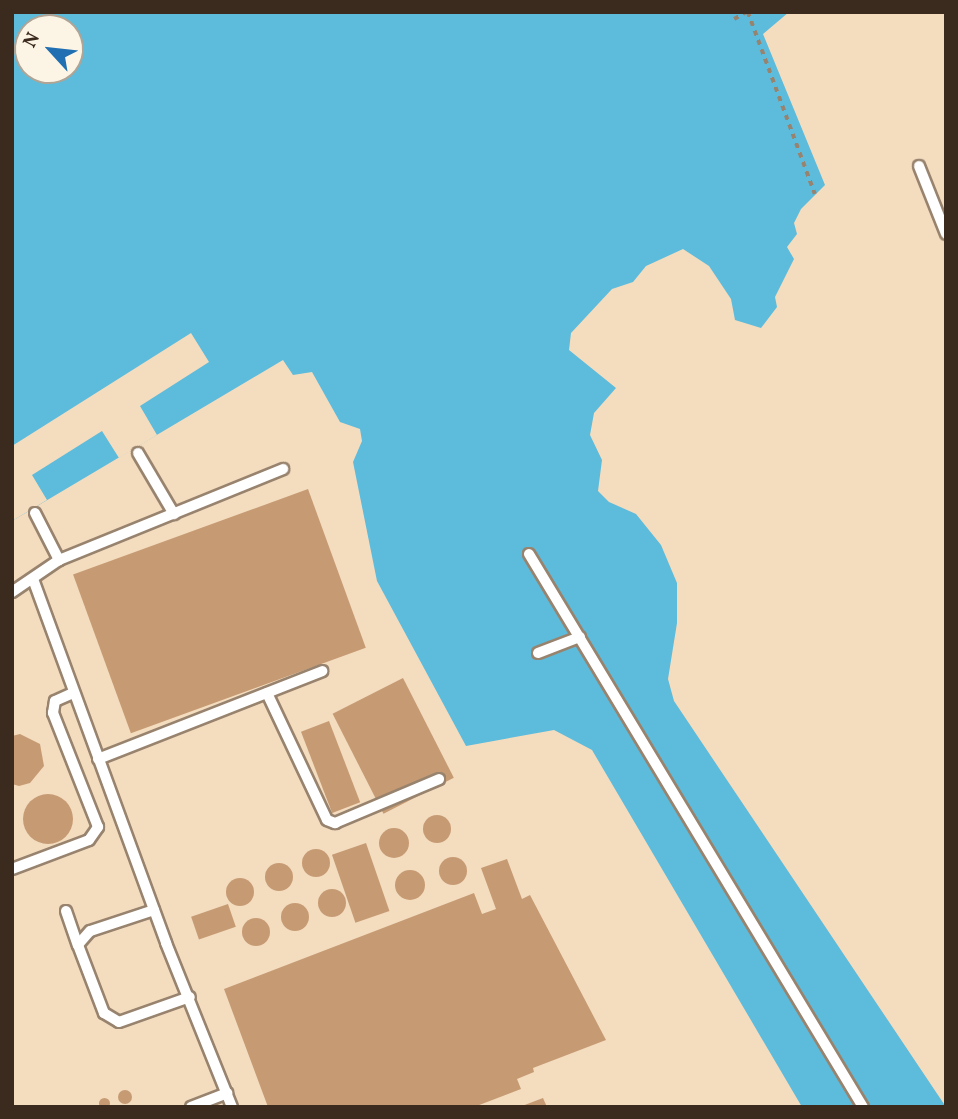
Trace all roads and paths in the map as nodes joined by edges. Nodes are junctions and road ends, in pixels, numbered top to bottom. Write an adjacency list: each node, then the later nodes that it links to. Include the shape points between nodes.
1 (747, 12): 2 (path); 4 (path)
2 (734, 19)
3 (919, 166): 5 (lane)
4 (815, 194)
5 (946, 234)
6 (138, 453): 9 (lane)
7 (284, 469): 9 (lane)
8 (35, 513): 11 (lane)
9 (174, 514): 11 (lane)
10 (529, 554): 14 (lane)
11 (59, 560): 12 (lane)
12 (33, 579): 13 (lane); 17 (lane)
13 (12, 592)
14 (580, 638): 15 (lane); 29 (lane)
15 (538, 653)
16 (322, 671): 18 (lane)
17 (73, 693): 19 (lane); 21 (lane, via 55,701 53,713 98,827 89,840)
18 (267, 693): 19 (lane); 20 (lane, via 327,820 335,823)
19 (97, 760): 22 (lane)
20 (439, 779)
21 (12, 869)
22 (154, 910): 24 (lane, via 90,931); 25 (lane)
23 (66, 911): 24 (lane)
24 (78, 945): 25 (lane, via 108,1018 119,1022)
25 (190, 997): 26 (lane)
26 (227, 1093): 27 (lane); 28 (lane)
27 (191, 1107)
28 (232, 1107)
29 (863, 1107)

